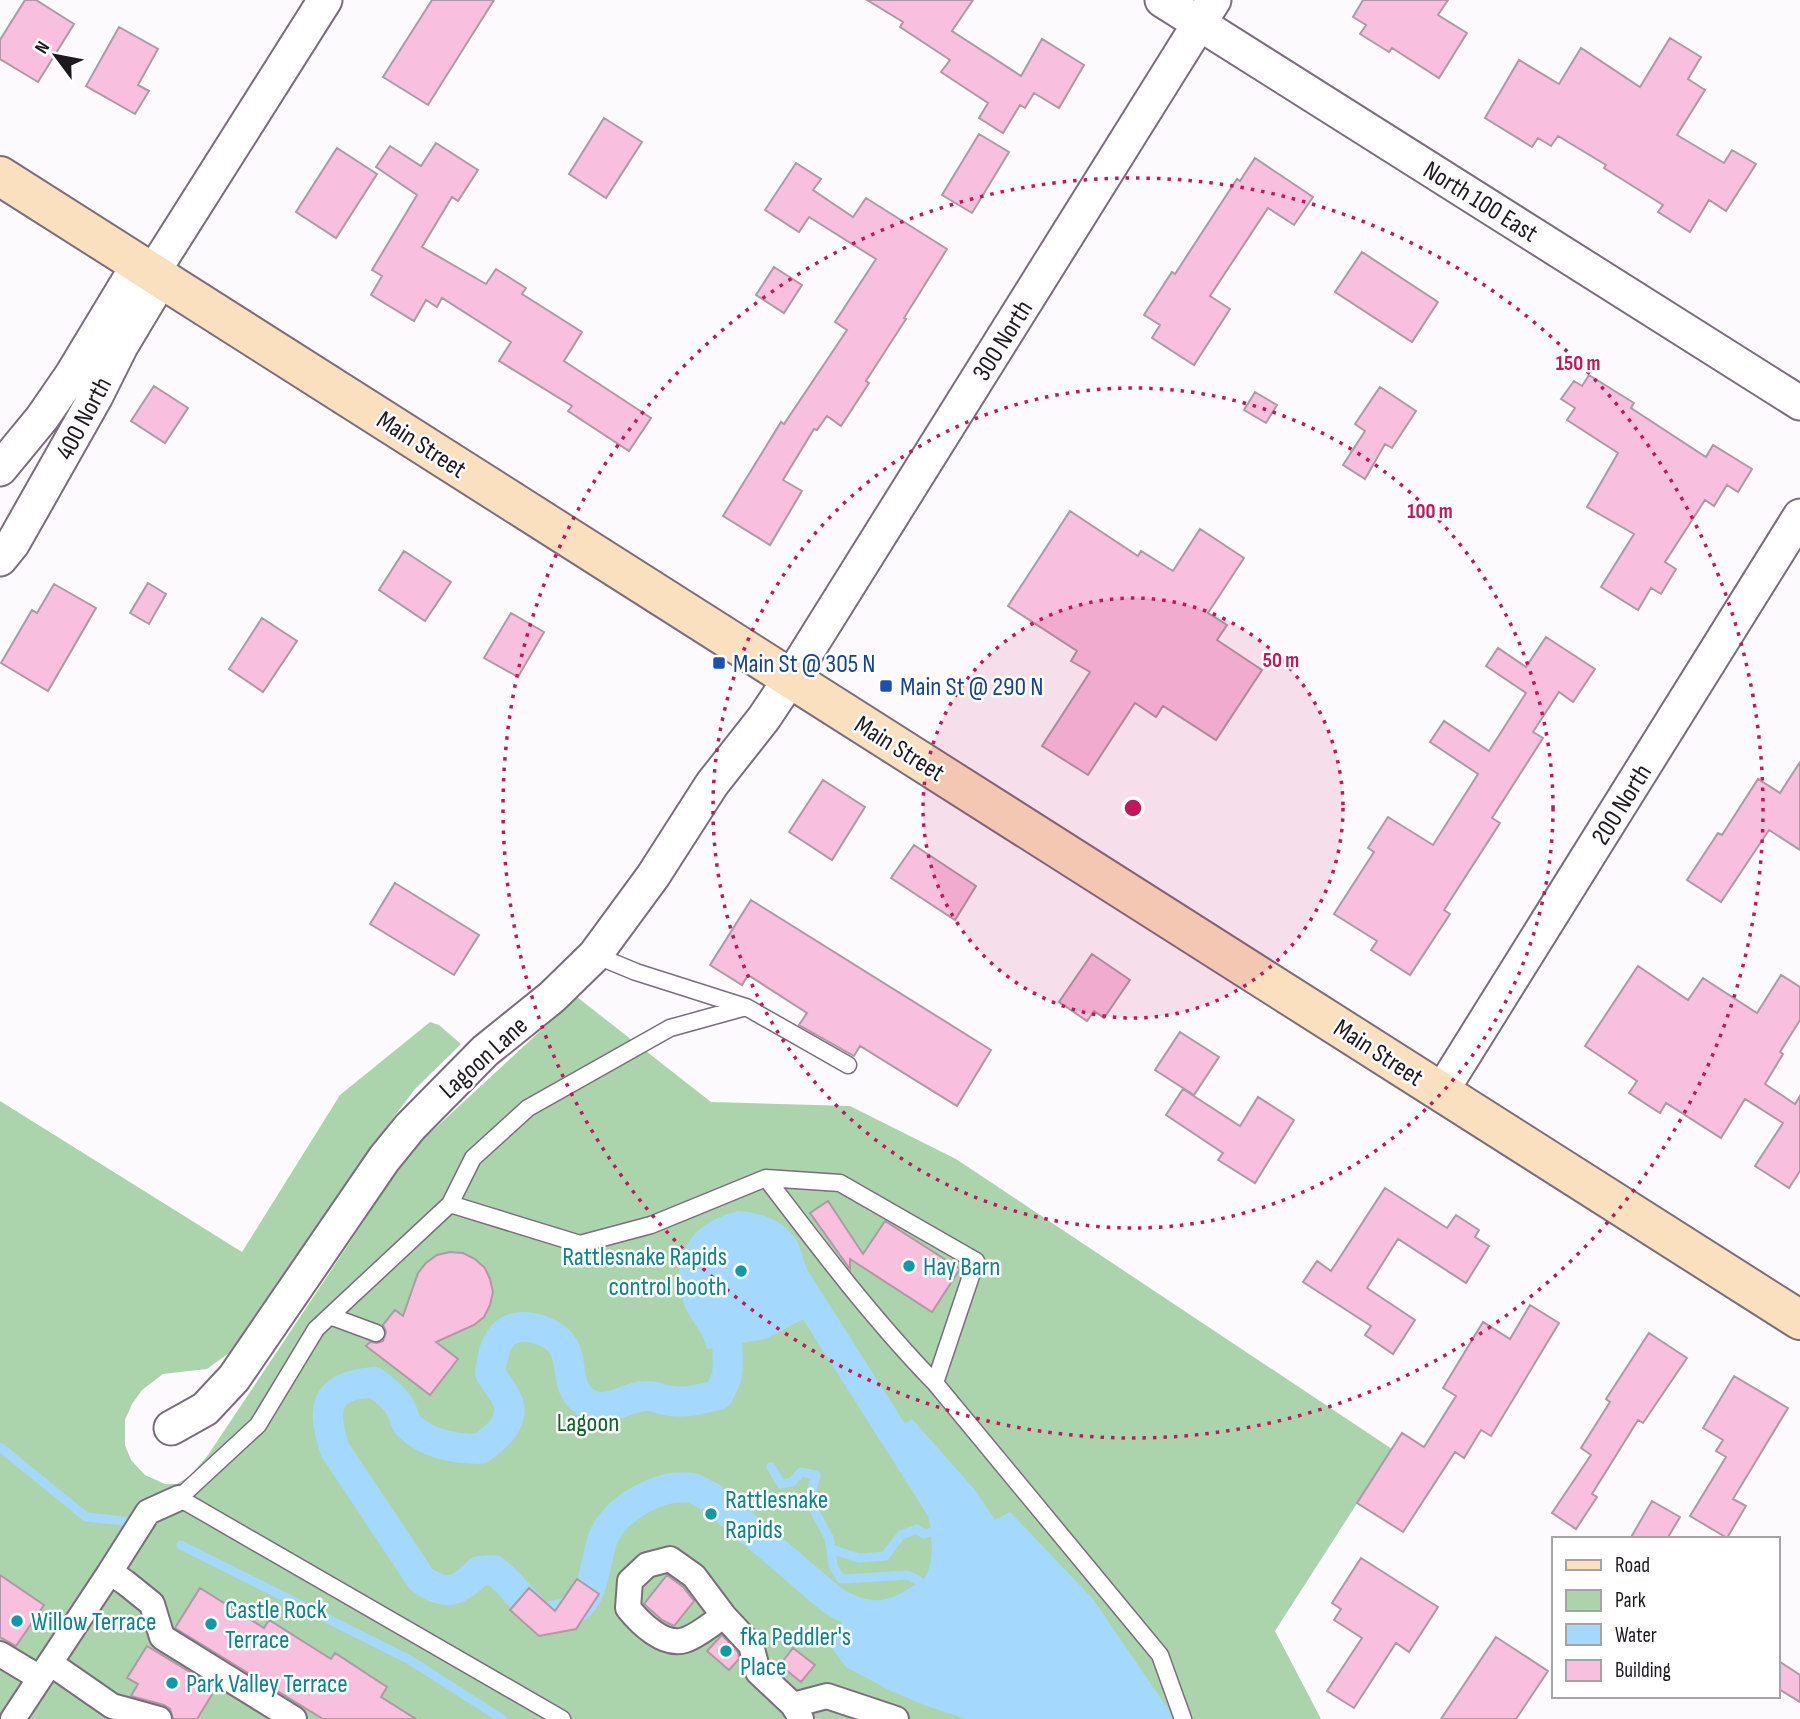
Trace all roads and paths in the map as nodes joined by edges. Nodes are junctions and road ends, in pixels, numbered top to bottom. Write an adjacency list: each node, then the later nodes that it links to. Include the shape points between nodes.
1 (325, 0): 5 (street, 400 North)
2 (1162, 0): 3 (street, North 100 East)
3 (1207, 12): 7 (street, North 100 East); 11 (street, 300 North)
4 (0, 176): 5 (main road, Main Street)
5 (153, 272): 6 (street, 400 North, via 129,280); 11 (main road, Main Street)
6 (91, 372): 8 (street, 400 North, via 42,418); 10 (street, 400 North, via 13,543)
7 (1800, 403)
8 (0, 468)
9 (1800, 516): 15 (street, 200 North)
10 (0, 559)
11 (790, 679): 12 (street, Lagoon Lane); 15 (main road, Main Street)
12 (595, 955): 13 (lane); 22 (street, Lagoon Lane, via 485,1051 410,1127 234,1378 205,1409)
13 (746, 1007): 14 (lane); 17 (lane, via 670,1028 528,1108 473,1158)
14 (848, 1065)
15 (1441, 1092): 18 (main road, Main Street)
16 (766, 1178): 17 (lane, via 651,1225 580,1244); 21 (lane, via 847,1285); 21 (lane, via 840,1183 976,1261)
17 (450, 1205): 19 (lane)
18 (1796, 1309)
19 (330, 1316): 20 (lane); 23 (lane, via 316,1329 258,1426)
20 (376, 1333)
21 (935, 1383): 34 (lane, via 1160,1655)
22 (171, 1428)
23 (179, 1498): 24 (street, via 148,1512); 32 (lane)
24 (110, 1572): 27 (street); 31 (street, via 152,1604 162,1637)
25 (724, 1616): 28 (street, via 751,1645 758,1672)
26 (0, 1654): 27 (street)
27 (45, 1671): 29 (street); 30 (street, via 112,1706)
28 (797, 1712): 33 (street, via 827,1696)
29 (13, 1719)
30 (159, 1719)
31 (294, 1719)
32 (562, 1719)
33 (896, 1719)
34 (1183, 1719)

